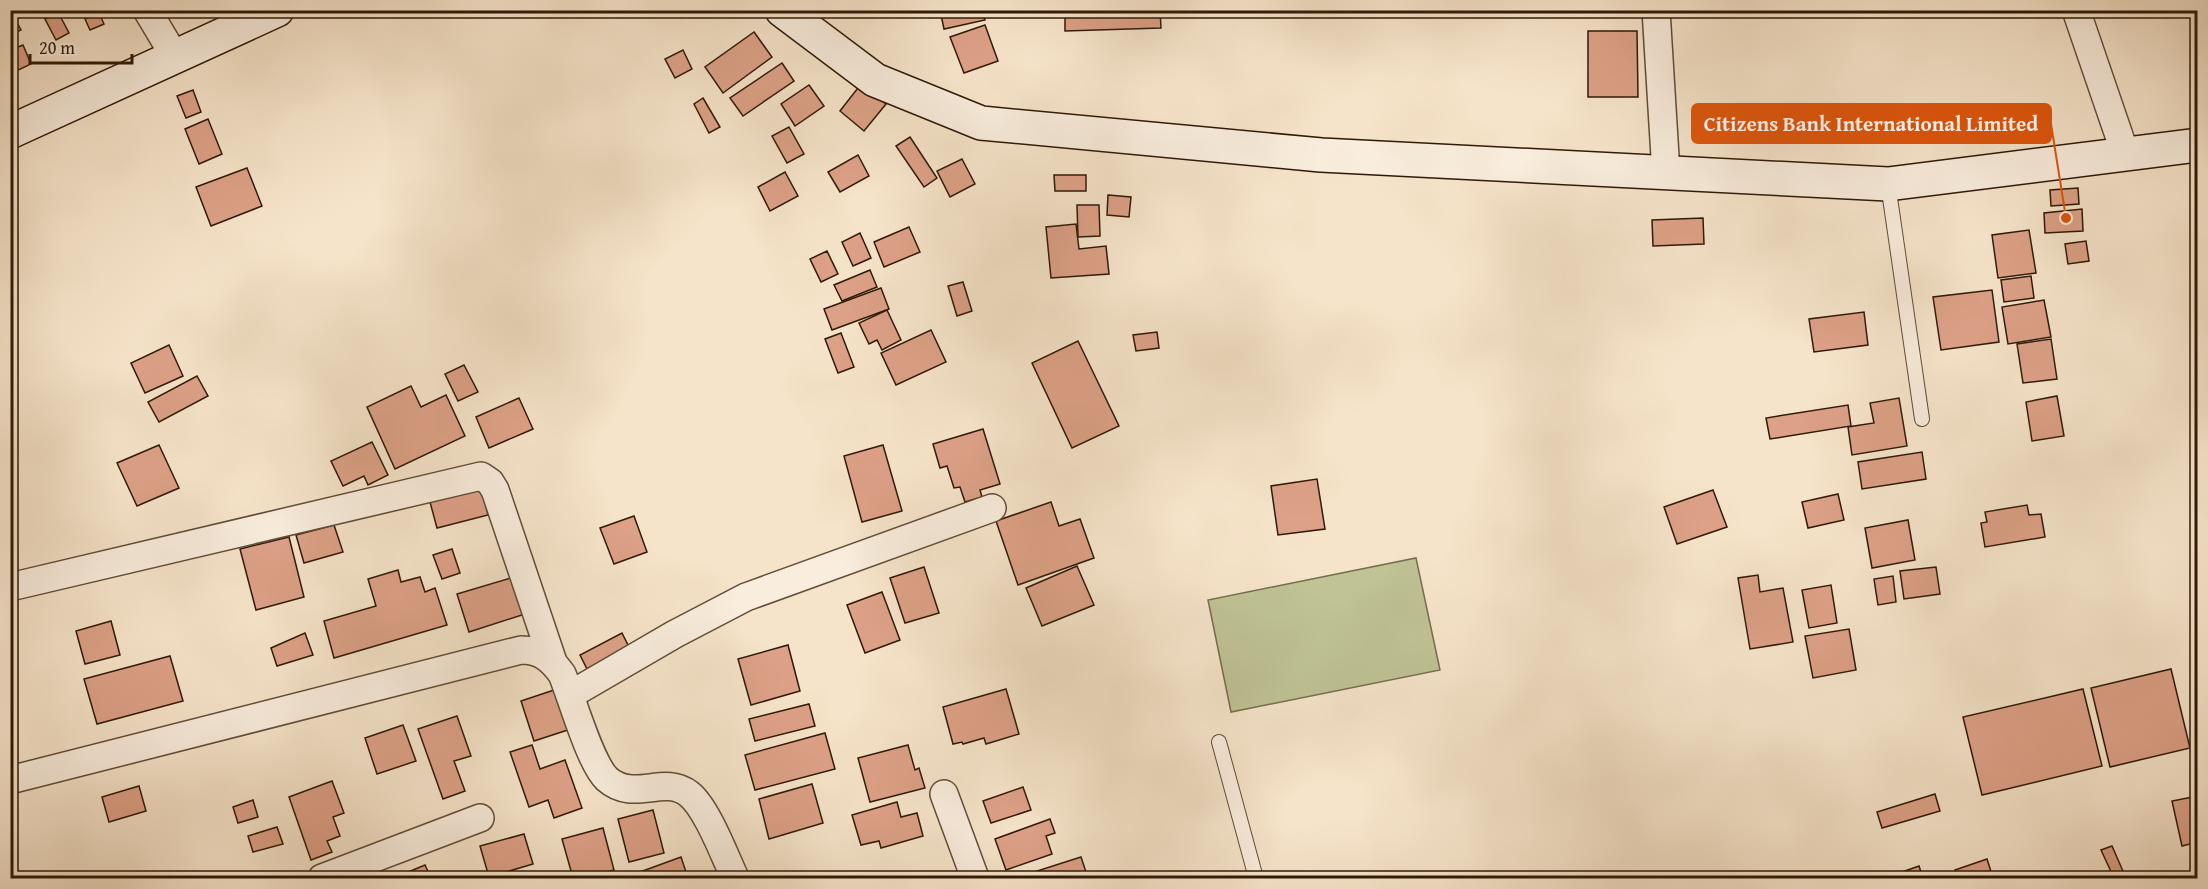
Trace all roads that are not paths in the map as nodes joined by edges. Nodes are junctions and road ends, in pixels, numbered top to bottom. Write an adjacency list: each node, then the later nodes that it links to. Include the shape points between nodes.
1 (147, 10): 6 (street)
2 (277, 10): 6 (street)
3 (782, 10): 10 (street, via 875,80 981,123 1322,155)
4 (1656, 10): 10 (street)
5 (2076, 10): 9 (street)
6 (175, 57): 7 (street)
7 (10, 132)
8 (2198, 145): 9 (street)
9 (2125, 153): 11 (street)
10 (1666, 173): 11 (street)
11 (1888, 184): 12 (lane)
12 (1922, 420)
13 (992, 508): 16 (street, via 746,597)
14 (10, 587): 15 (street, via 481,476 495,490)
15 (553, 662): 16 (street); 18 (street, via 533,650 521,650)
16 (570, 695): 22 (street, via 596,763 608,779 635,791 668,785 691,795)
17 (1219, 742): 24 (lane)
18 (10, 780)
19 (944, 794): 23 (street)
20 (480, 818): 21 (street)
21 (336, 876)
22 (735, 879)
23 (975, 879)
24 (1256, 879)

